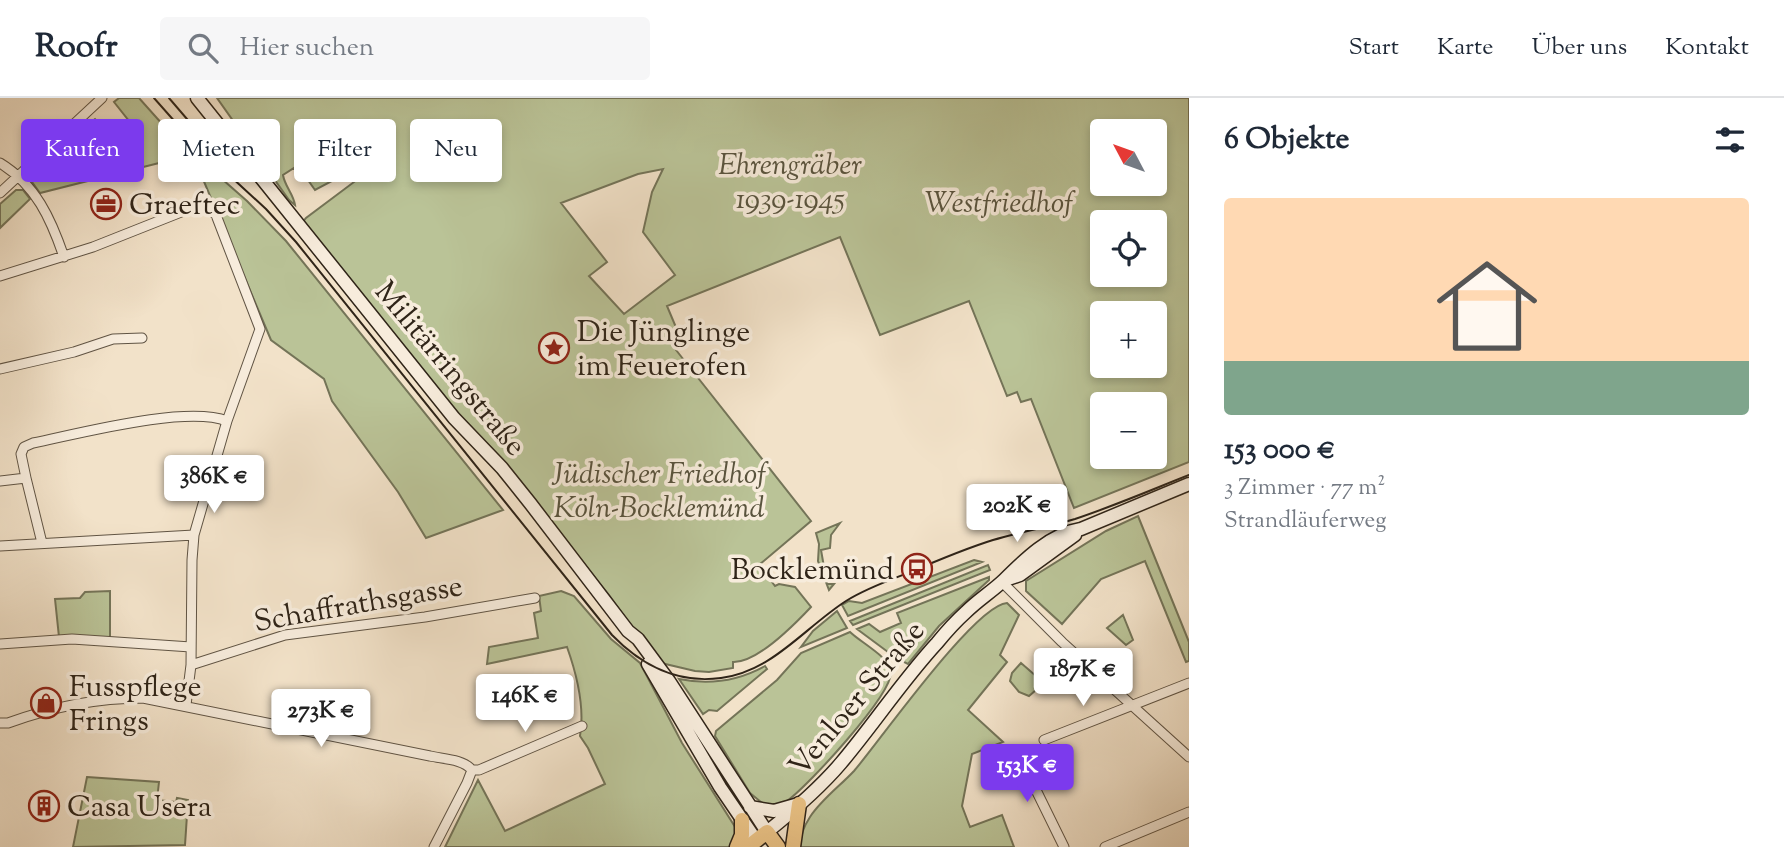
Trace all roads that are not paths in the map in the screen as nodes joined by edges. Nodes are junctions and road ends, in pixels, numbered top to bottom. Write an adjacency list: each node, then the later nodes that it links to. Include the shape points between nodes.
1 (102, 98): 4 (street)
2 (197, 98): 19 (main road, Militärringstraße, via 438,398 523,494)
3 (0, 163): 4 (street)
4 (18, 176): 5 (street); 6 (street, via 45,209)
5 (0, 193)
6 (64, 257): 7 (street); 10 (street, via 198,205 216,215 260,328)
7 (0, 276)
8 (142, 338): 9 (street, via 113,339)
9 (0, 369)
10 (227, 421): 11 (street, via 180,417 33,443 21,454); 14 (street)
11 (26, 478): 12 (street); 15 (street)
12 (0, 481)
13 (1189, 484): 17 (main road, Venloer Straße, via 1081,530 1020,575)
14 (194, 534): 15 (street); 21 (street)
15 (42, 543): 16 (street)
16 (0, 545)
17 (1002, 582): 24 (street); 32 (main road, Venloer Straße, via 938,641 840,764)
18 (535, 598): 22 (street, Schaffrathsgasse, via 285,635)
19 (628, 631): 33 (main road, Militärringstraße, via 669,681); 35 (main road)
20 (0, 644): 21 (street, via 72,639)
21 (191, 647): 22 (street)
22 (191, 665): 25 (street)
23 (1189, 683): 24 (street)
24 (1133, 704): 28 (street); 30 (street)
25 (186, 705): 26 (street, via 143,698 96,700); 31 (street, via 463,763)
26 (0, 723)
27 (582, 726): 31 (street)
28 (1044, 740)
29 (1009, 751): 41 (street, via 1037,792)
30 (1189, 757)
31 (471, 770): 37 (street)
32 (799, 804): 33 (main road, via 774,811); 36 (main road, Venloer Straße); 40 (main road)
33 (750, 807): 36 (main road, Militärringstraße)
34 (1189, 812): 42 (street)
35 (741, 820): 36 (main road); 38 (main road)
36 (758, 841): 39 (main road, Militärringstraße)
37 (434, 847)
38 (737, 847)
39 (778, 847)
40 (793, 847)
41 (1064, 847)
42 (1105, 847)

